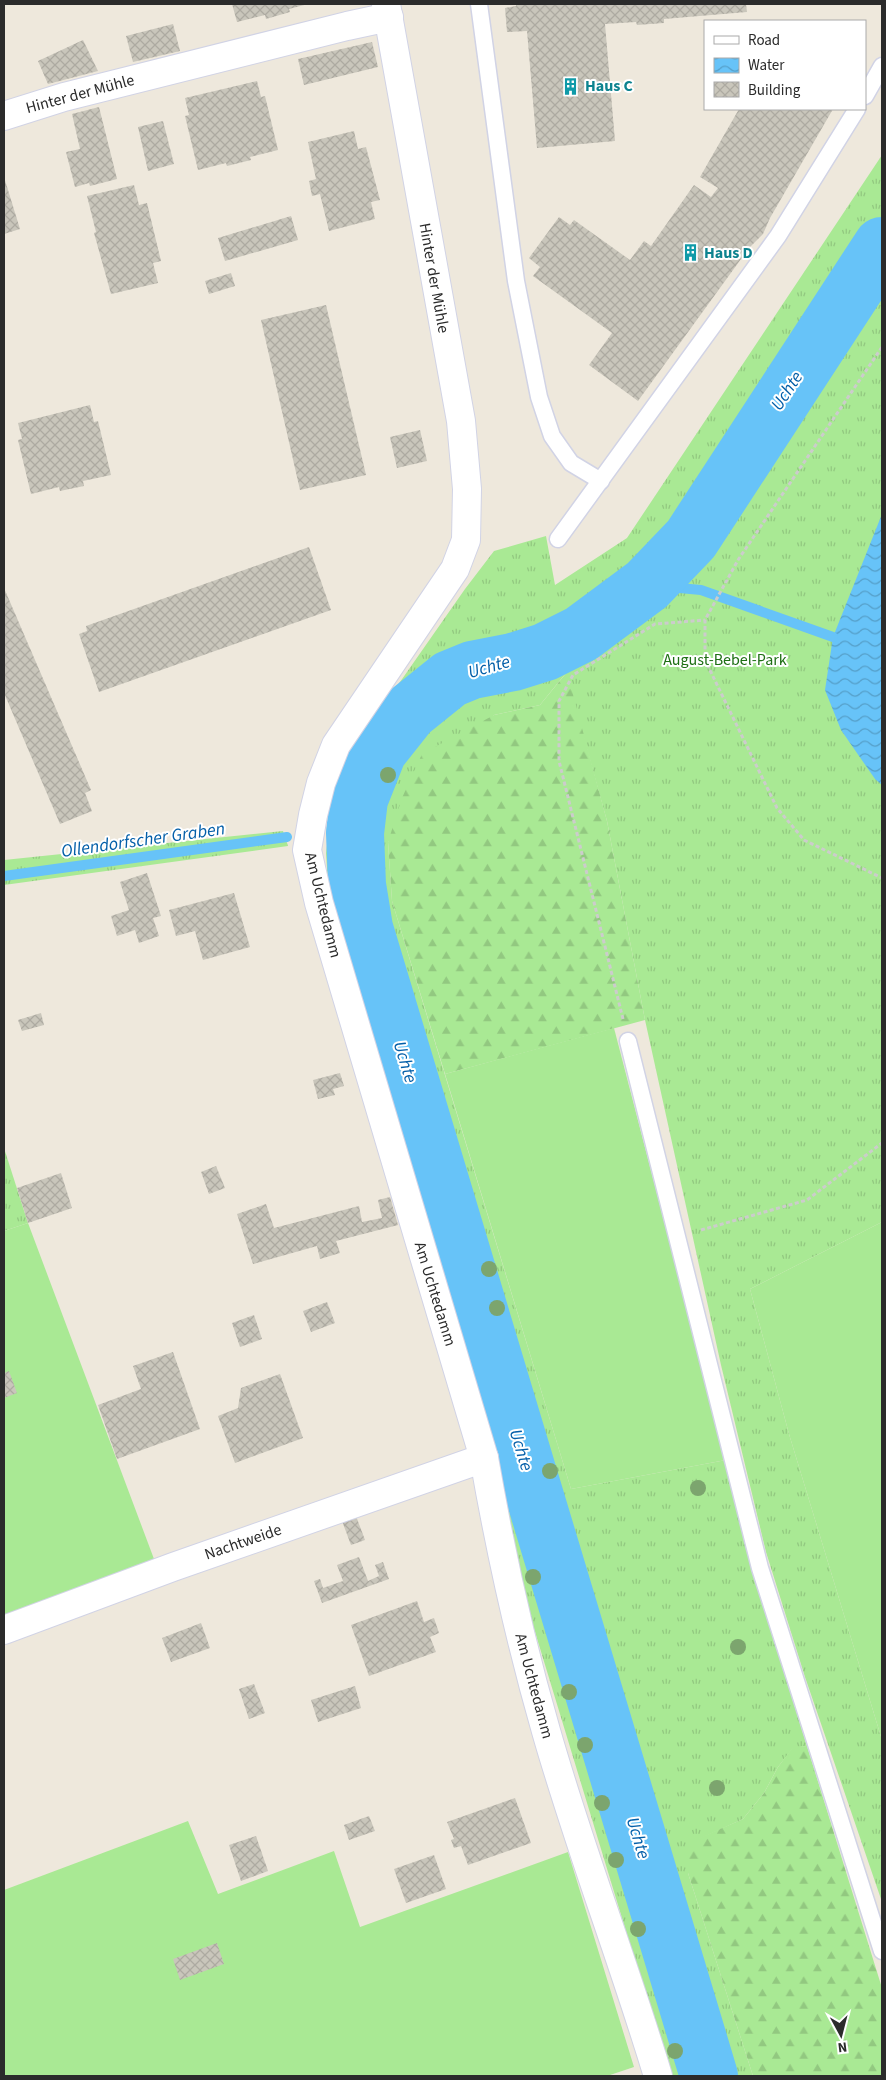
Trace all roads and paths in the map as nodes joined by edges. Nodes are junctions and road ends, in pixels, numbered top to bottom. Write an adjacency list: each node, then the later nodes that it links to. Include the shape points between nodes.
1 (479, 4): 8 (lane, via 516,281 539,397 552,436 571,463)
2 (388, 11): 6 (street, Hinter der Mühle, via 347,26 64,97); 10 (street, Hinter der Mühle, via 461,420 467,489)
3 (882, 66): 4 (lane)
4 (866, 94)
5 (856, 110): 8 (lane, via 778,236)
6 (4, 116)
7 (882, 347): 11 (path, via 738,560)
8 (601, 481): 9 (lane)
9 (558, 539)
10 (466, 540): 16 (street, Am Uchtedamm, via 455,569 336,745 321,783 307,850 319,903)
11 (705, 620): 12 (path, via 705,660 777,808 804,840); 13 (path, via 655,624 573,675 559,701 559,762)
12 (882, 878)
13 (628, 1041): 15 (lane)
14 (882, 1143): 15 (path, via 807,1200)
15 (677, 1236): 18 (lane, via 760,1568)
16 (484, 1458): 17 (street, Nachtweide); 19 (street, Am Uchtedamm, via 514,1613 546,1732)
17 (4, 1630)
18 (882, 1951)
19 (658, 2076)

